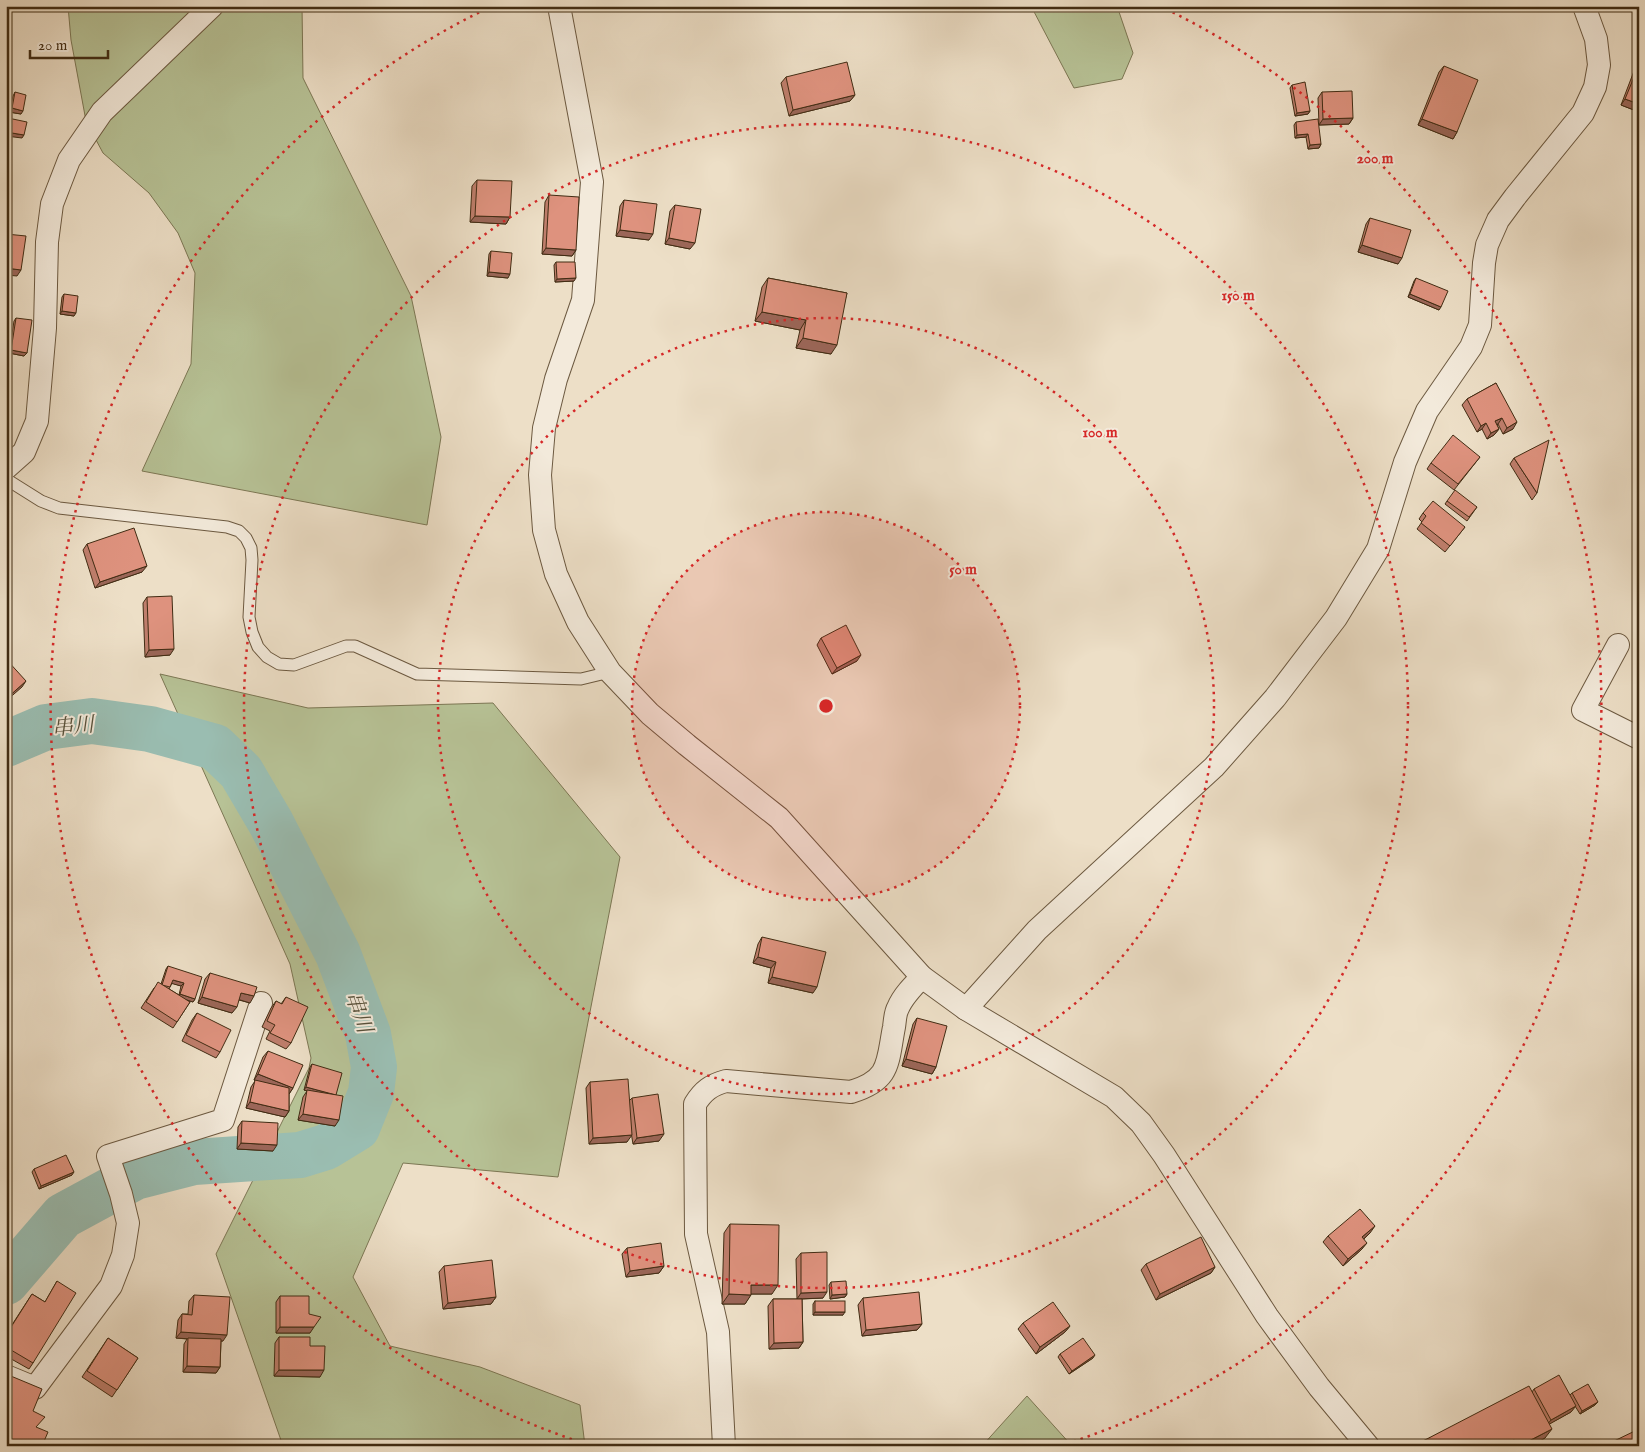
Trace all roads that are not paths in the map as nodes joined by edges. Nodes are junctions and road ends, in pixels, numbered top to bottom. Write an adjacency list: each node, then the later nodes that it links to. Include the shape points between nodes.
1 (212, 6): 4 (street, via 102,112 69,160 52,204 47,242 45,328 37,421 24,452)
2 (559, 6): 7 (street, via 592,182 584,300 556,379 544,428 540,475 544,530 556,574 578,622)
3 (1584, 6): 11 (street, via 1596,39 1599,66 1595,87 1583,113 1498,220 1487,245 1480,325 1471,347 1427,411 1405,462 1378,549 1341,611 1276,698 1214,767 1037,930)
4 (6, 468)
5 (6, 479): 7 (lane, via 58,508 227,527 238,531 251,548 249,617 252,632 267,658 279,664 294,665 346,646 355,646 417,674 581,679)
6 (1618, 645): 8 (street, via 1583,710)
7 (610, 672): 9 (street, via 650,714 779,818)
8 (1639, 738)
9 (922, 977): 11 (street); 13 (street, via 897,1009 886,1066 878,1079 865,1088 851,1092 726,1080 702,1092 695,1104 696,1234 718,1332)
10 (261, 1004): 12 (street, via 223,1120 108,1156 128,1222 123,1255 111,1286 35,1388)
11 (966, 1009): 14 (street, via 1114,1097 1141,1123 1266,1316)
12 (6, 1376)
13 (724, 1446)
14 (1368, 1446)

